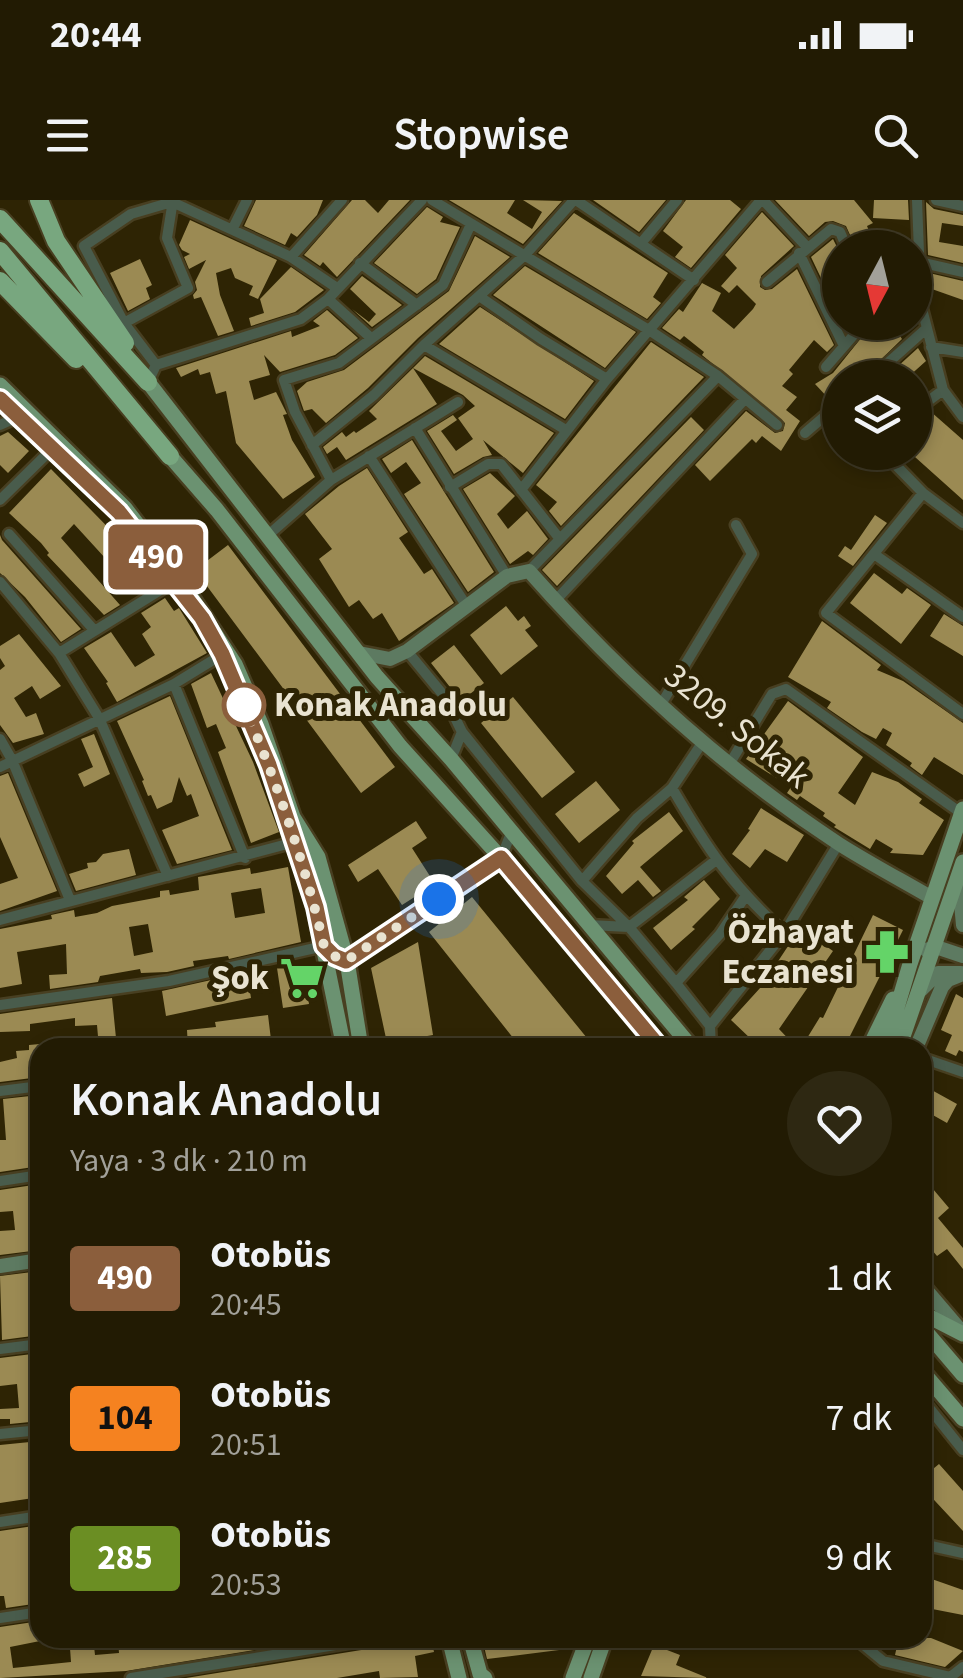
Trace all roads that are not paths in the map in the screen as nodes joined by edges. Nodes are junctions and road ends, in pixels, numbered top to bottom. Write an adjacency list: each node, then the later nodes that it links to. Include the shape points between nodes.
1 (40, 200): 45 (highway, via 56,241 101,311)
2 (247, 200): 15 (street)
3 (342, 200): 22 (street)
4 (422, 200): 23 (street)
5 (432, 200): 14 (street)
6 (575, 200): 18 (street); 21 (street)
7 (677, 200): 18 (street)
8 (762, 200): 19 (street); 26 (street)
9 (916, 200): 16 (street)
10 (172, 201): 15 (street); 33 (street, via 167,238 188,288); 33 (street, via 131,214 84,246)
11 (942, 201): 12 (street)
12 (963, 206)
13 (0, 219): 45 (highway)
14 (470, 224): 21 (street); 32 (street, via 443,285)
15 (232, 228): 22 (street)
16 (917, 230)
17 (822, 235): 19 (street)
18 (642, 242): 26 (street)
19 (803, 250): 28 (street); 40 (street)
20 (0, 252): 64 (highway)
21 (526, 254): 30 (street); 34 (street)
22 (291, 257): 29 (street)
23 (360, 263): 29 (street); 32 (street)
24 (932, 265): 25 (street)
25 (963, 272)
26 (694, 280): 34 (street)
27 (0, 281): 64 (highway)
28 (767, 282)
29 (338, 288): 31 (street)
30 (479, 296): 39 (street); 47 (street)
31 (328, 299): 35 (street); 45 (street, via 300,319)
32 (417, 304): 35 (street)
33 (124, 323): 45 (street)
34 (649, 330): 46 (street); 47 (street)
35 (371, 338): 62 (street, via 340,362 284,380)
36 (849, 340): 40 (street)
37 (913, 340): 44 (street)
38 (929, 340): 41 (street)
39 (424, 344): 60 (street); 62 (street)
40 (844, 346): 43 (street)
41 (931, 348): 42 (street); 49 (street)
42 (963, 352)
43 (833, 360)
44 (891, 360)
45 (152, 373): 75 (main road)
46 (718, 376): 51 (street); 76 (street)
47 (607, 379): 60 (street)
48 (0, 384): 123 (main road, via 124,508 220,638 261,724 293,817 318,857)
49 (943, 390): 52 (street); 55 (street)
50 (0, 398): 54 (main road)
51 (746, 399): 58 (street); 82 (street)
52 (932, 399)
53 (458, 402): 59 (street)
54 (20, 416): 57 (street); 63 (main road)
55 (963, 417)
56 (822, 419): 61 (street)
57 (0, 425)
58 (777, 426)
59 (414, 428): 65 (street); 68 (street)
60 (566, 430): 69 (street)
61 (806, 433)
62 (312, 445): 67 (street)
63 (54, 447): 71 (street); 80 (main road)
64 (170, 456): 107 (main road, via 400,746)
65 (368, 456): 67 (street); 83 (street)
66 (901, 470): 70 (street)
67 (330, 480): 75 (street)
68 (450, 487): 69 (street, via 495,463); 79 (street)
69 (521, 490): 76 (street)
70 (923, 493): 72 (street); 77 (street)
71 (0, 500)
72 (963, 523)
73 (736, 526): 91 (street, via 752,554)
74 (8, 534): 85 (street)
75 (266, 537): 88 (main road)
76 (559, 538): 78 (street)
77 (874, 554): 84 (street); 92 (street, via 826,612)
78 (529, 571): 79 (main road); 82 (main road, 3209. Sokak)
79 (506, 576): 83 (main road)
80 (175, 581): 85 (street); 89 (main road)
81 (0, 582): 87 (street)
82 (555, 600): 91 (main road, 3209. Sokak)
83 (466, 604): 86 (main road)
84 (963, 617)
85 (94, 630): 87 (street)
86 (407, 651): 88 (main road, via 390,659); 94 (street, via 445,696)
87 (59, 653): 93 (street)
88 (359, 653): 97 (main road)
89 (222, 654): 90 (street); 104 (main road)
90 (174, 684): 93 (street); 106 (street)
91 (660, 706): 96 (main road, 3209. Sokak)
92 (963, 714)
93 (99, 718): 98 (street); 110 (street)
94 (462, 732): 97 (street); 111 (street)
95 (0, 740): 98 (street)
96 (702, 743): 99 (main road, 3209. Sokak); 101 (street)
97 (451, 759): 103 (main road)
98 (12, 760): 100 (street); 114 (street)
99 (730, 763): 102 (street, via 772,694 786,690); 105 (main road, 3209. Sokak)
100 (0, 767)
101 (672, 788): 108 (street); 111 (street)
102 (962, 811): 113 (main road)
103 (512, 831): 107 (street); 116 (main road)
104 (295, 842): 106 (street); 120 (main road)
105 (838, 843): 113 (main road, 3209. Sokak); 119 (street)
106 (245, 858): 110 (street)
107 (501, 858): 123 (street); 132 (main road)
108 (715, 860): 112 (street); 118 (street)
109 (961, 868): 117 (main road); 121 (main road)
110 (168, 876): 114 (street)
111 (582, 881): 118 (street)
112 (745, 897): 119 (street); 126 (street)
113 (932, 898): 124 (main road)
114 (70, 900): 115 (street)
115 (0, 920)
116 (589, 925): 118 (street); 133 (main road)
117 (963, 926)
118 (628, 927): 126 (street)
119 (784, 933): 129 (street)
120 (324, 946): 123 (main road); 128 (street, via 169,981); 130 (main road)
121 (936, 947): 122 (main road); 124 (main road); 127 (main road)
122 (963, 956)
123 (346, 961): 131 (main road)
124 (910, 964): 135 (main road); 136 (main road)
125 (963, 974): 127 (main road, via 938,972); 138 (main road, via 941,988)
126 (676, 983): 129 (street)
127 (920, 991): 137 (main road)
128 (0, 1005)
129 (710, 1026): 134 (street)
130 (341, 1038)
131 (359, 1038)
132 (652, 1038)
133 (684, 1038)
134 (711, 1038)
135 (875, 1038)
136 (893, 1038)
137 (895, 1038)
138 (920, 1038)
139 (932, 1061): 140 (street)
140 (963, 1072)
141 (30, 1087): 142 (street)
142 (0, 1091)
143 (30, 1176): 144 (street)
144 (0, 1181)
145 (30, 1262): 146 (main road)
146 (0, 1266)
147 (932, 1297): 149 (main road)
148 (932, 1318): 149 (main road)
149 (963, 1334)
150 (932, 1339): 153 (main road)
151 (30, 1345): 152 (street)
152 (0, 1349)
153 (963, 1375)
154 (932, 1383): 156 (main road)
155 (932, 1412): 159 (street)
156 (963, 1419)
157 (30, 1431): 158 (street)
158 (0, 1434)
159 (963, 1450)
160 (30, 1518): 161 (street)
161 (0, 1522)
162 (932, 1546): 163 (street)
163 (963, 1553)
164 (30, 1614): 165 (street)
165 (0, 1618)
166 (318, 1648): 174 (street)
167 (452, 1648): 175 (main road)
168 (473, 1648): 176 (main road)
169 (584, 1648): 177 (main road)
170 (602, 1648): 178 (main road)
171 (867, 1648): 172 (street)
172 (883, 1661): 179 (street); 180 (street)
173 (963, 1667): 180 (street)
174 (132, 1678)
175 (460, 1678)
176 (485, 1678)
177 (573, 1678)
178 (592, 1678)
179 (886, 1678)
180 (950, 1678)

